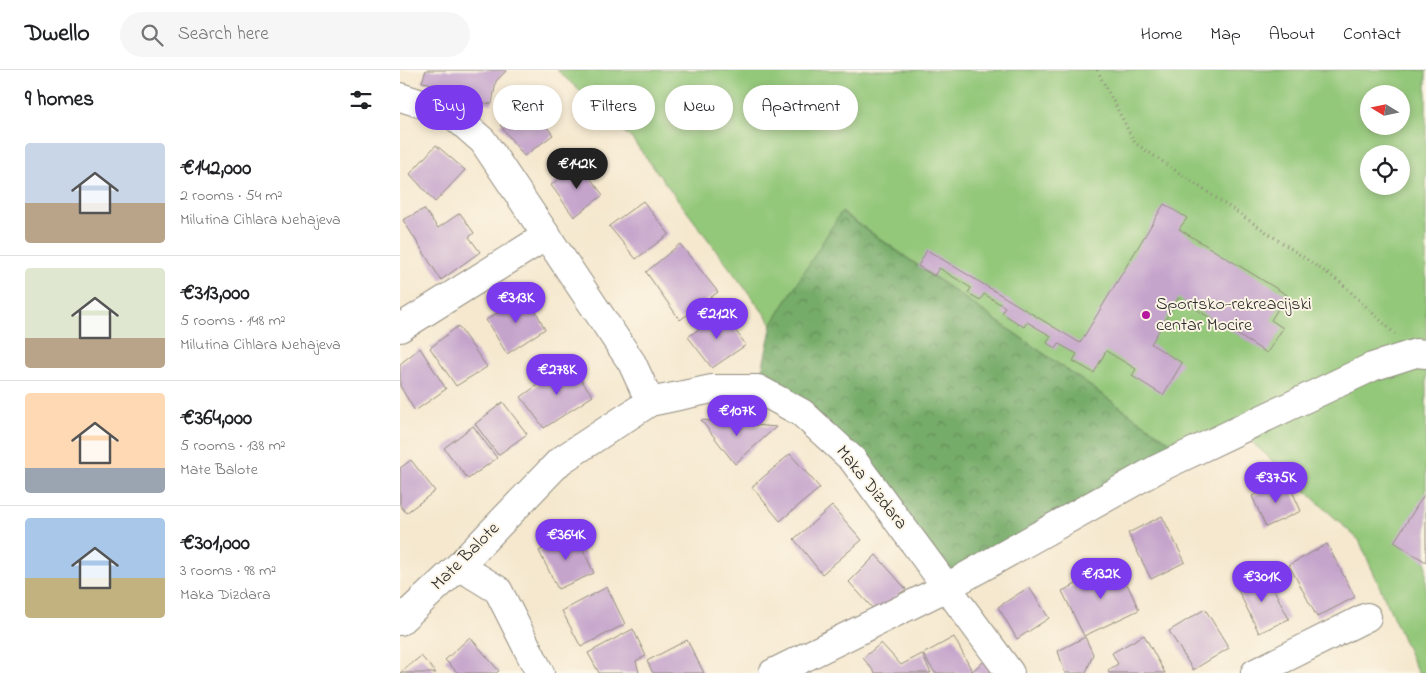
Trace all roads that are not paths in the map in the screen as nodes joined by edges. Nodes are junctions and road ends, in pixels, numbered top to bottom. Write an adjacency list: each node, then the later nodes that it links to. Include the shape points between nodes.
1 (400, 97): 2 (street, via 452,113 483,141)
2 (546, 236): 3 (street); 5 (street, via 632,363)
3 (400, 328)
4 (1421, 353): 7 (street, via 1372,367 1157,469)
5 (650, 402): 6 (street, Mate Balote, via 560,461); 7 (street, Maka Dizdara, via 712,389 758,388 802,412 853,460)
6 (459, 566): 9 (street, Mate Balote); 10 (street, via 498,590)
7 (947, 587): 11 (street); 12 (street, Maka Dizdara)
8 (1367, 617): 13 (street)
9 (400, 621)
10 (540, 673)
11 (773, 673)
12 (1010, 673)
13 (1255, 673)

